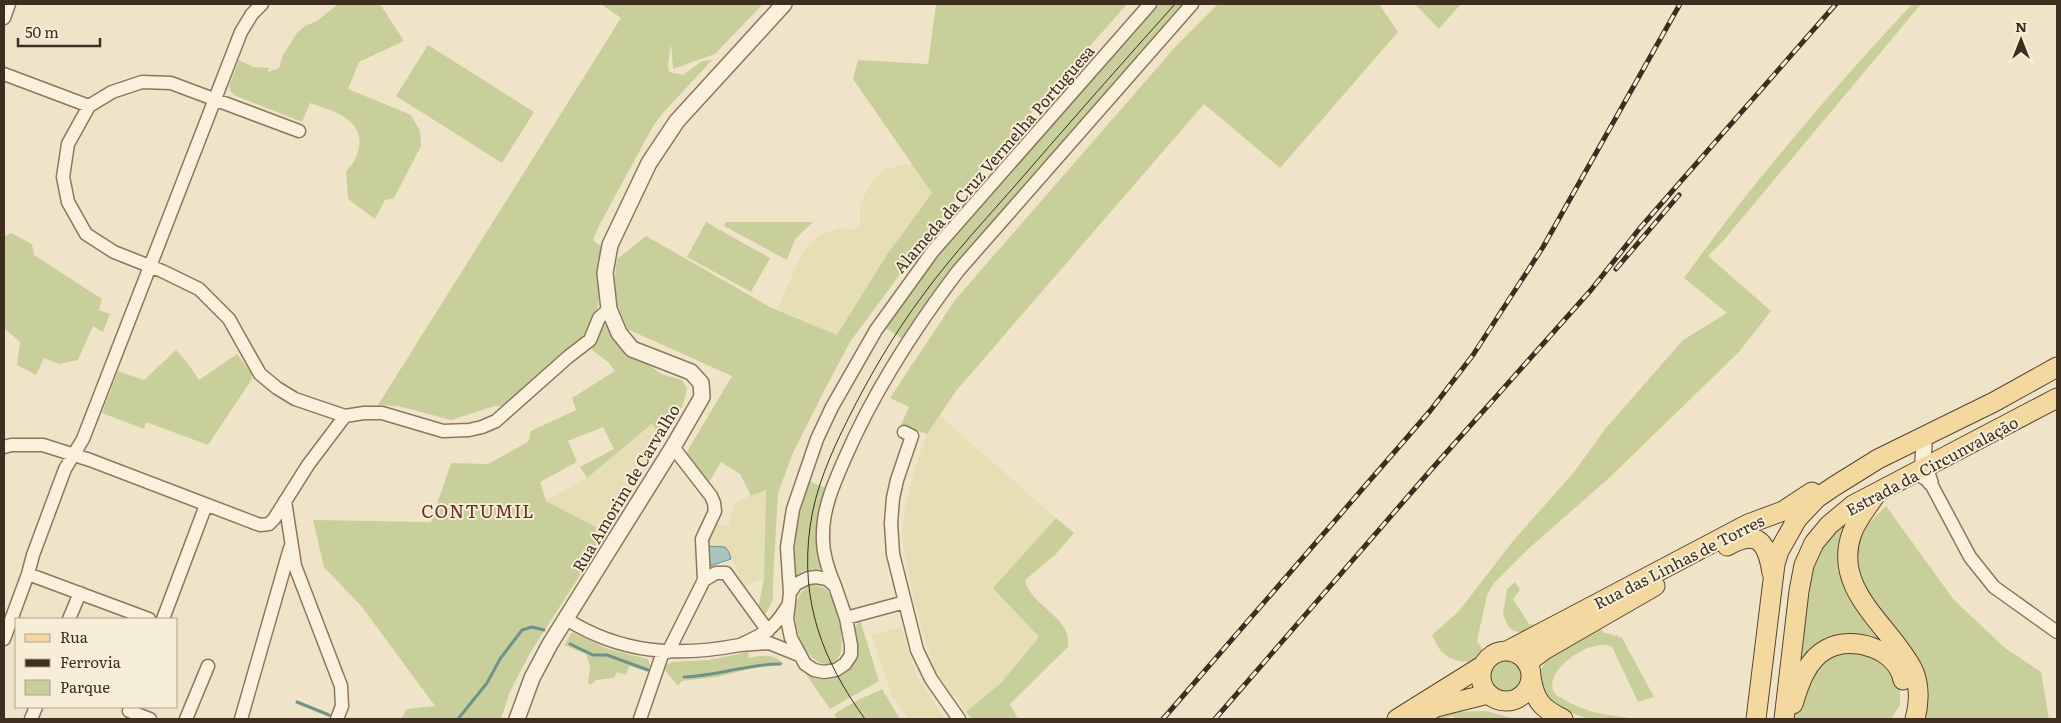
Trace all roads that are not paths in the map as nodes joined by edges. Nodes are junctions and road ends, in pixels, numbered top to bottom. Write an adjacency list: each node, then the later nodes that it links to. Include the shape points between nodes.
1 (9, 4): 6 (street)
2 (262, 4): 8 (street, via 241,32)
3 (784, 4): 12 (street, Rua Amorim de Carvalho, via 677,121 648,162 610,245 605,273)
4 (1150, 4): 33 (street, Alameda da Cruz Vermelha Portuguesa, via 933,251 867,344 817,439 793,508 788,548)
5 (1192, 4): 31 (street, via 958,270 892,366 862,418 825,511 823,545)
6 (4, 18)
7 (4, 74): 9 (street)
8 (215, 98): 9 (street, via 172,83 142,82 112,92); 10 (street); 11 (street)
9 (89, 106): 11 (street, via 68,144 63,177 68,202 86,234 114,252)
10 (299, 131)
11 (150, 266): 15 (street, via 199,289 229,319 260,374 277,388 295,399); 20 (street)
12 (609, 309): 15 (street, via 599,318 590,340 496,421 482,427 443,431 382,413); 19 (street, Rua Amorim de Carvalho, via 619,333 632,349 691,372 701,383 702,397)
13 (2057, 367): 17 (main road)
14 (2057, 398): 21 (main road, Estrada da Circunvalação)
15 (345, 416): 25 (street)
16 (904, 432): 34 (street, via 912,436 897,480 891,523 893,554)
17 (1929, 438): 21 (main road, via 1929,455); 22 (main road); 23 (street)
18 (4, 447): 20 (street, via 11,444 43,445)
19 (673, 447): 30 (street, via 714,503 715,511 702,539); 40 (street, Rua Amorim de Carvalho)
20 (74, 455): 26 (street); 28 (street, via 65,469 32,555)
21 (1944, 457): 23 (main road, Estrada da Circunvalação)
22 (1878, 459): 29 (main road, via 1817,498 1797,518 1778,551); 45 (main road, Rua das Linhas de Torres, via 1828,483 1783,511 1714,541)
23 (1921, 475): 24 (main road, Estrada da Circunvalação); 42 (street, via 1981,572 1994,587)
24 (1878, 492): 66 (main road, Estrada da Circunvalação, via 1852,505 1829,525 1814,543 1804,565); 69 (main road, via 1851,534 1847,557 1852,582 1863,602 1914,672 1919,695)
25 (285, 501): 26 (street, via 269,524 260,525); 27 (street)
26 (206, 505): 38 (street)
27 (290, 545): 56 (street); 57 (street, via 341,686 342,706)
28 (28, 574): 32 (street); 43 (street)
29 (1773, 578): 50 (main road, Rua das Linhas de Torres, via 1765,548 1756,539 1744,538 1544,650); 65 (main road)
30 (704, 580): 41 (street, via 716,573 726,573); 46 (street)
31 (835, 586): 33 (street, via 816,576 796,584); 39 (street)
32 (80, 593): 36 (street); 37 (street)
33 (790, 594): 35 (street)
34 (905, 602): 39 (street); 60 (street, via 917,650 931,679)
35 (788, 607): 41 (street); 47 (street, via 791,638)
36 (69, 618)
37 (147, 618)
38 (163, 618)
39 (846, 618): 47 (street, via 851,655 845,664 828,672 814,670)
40 (566, 619): 46 (street, via 611,641); 58 (street, Rua Amorim de Carvalho, via 541,660)
41 (768, 631): 44 (street)
42 (2057, 632)
43 (4, 639)
44 (740, 645): 46 (street, via 709,651); 47 (street, via 769,643)
45 (1507, 650): 49 (main road, via 1491,656); 50 (main road, via 1519,654)
46 (666, 652): 59 (street)
47 (799, 654)
48 (208, 666): 55 (street)
49 (1482, 666): 51 (main road, via 1481,681); 61 (main road)
50 (1529, 670): 52 (main road, via 1526,690); 64 (main road, via 1540,705)
51 (1488, 694): 52 (main road, via 1498,699); 62 (main road, via 1436,707)
52 (1515, 699): 63 (main road)
53 (130, 708): 54 (street, via 129,711)
54 (150, 719)
55 (186, 719)
56 (241, 719)
57 (338, 719)
58 (517, 719)
59 (640, 719)
60 (959, 719)
61 (1397, 719)
62 (1415, 719)
63 (1542, 719)
64 (1563, 719)
65 (1756, 719)
66 (1784, 719)
67 (1788, 719): 68 (main road, via 1807,667 1827,649 1852,642 1873,646 1894,661 1902,675 1906,696)
68 (1902, 719)
69 (1915, 719)

